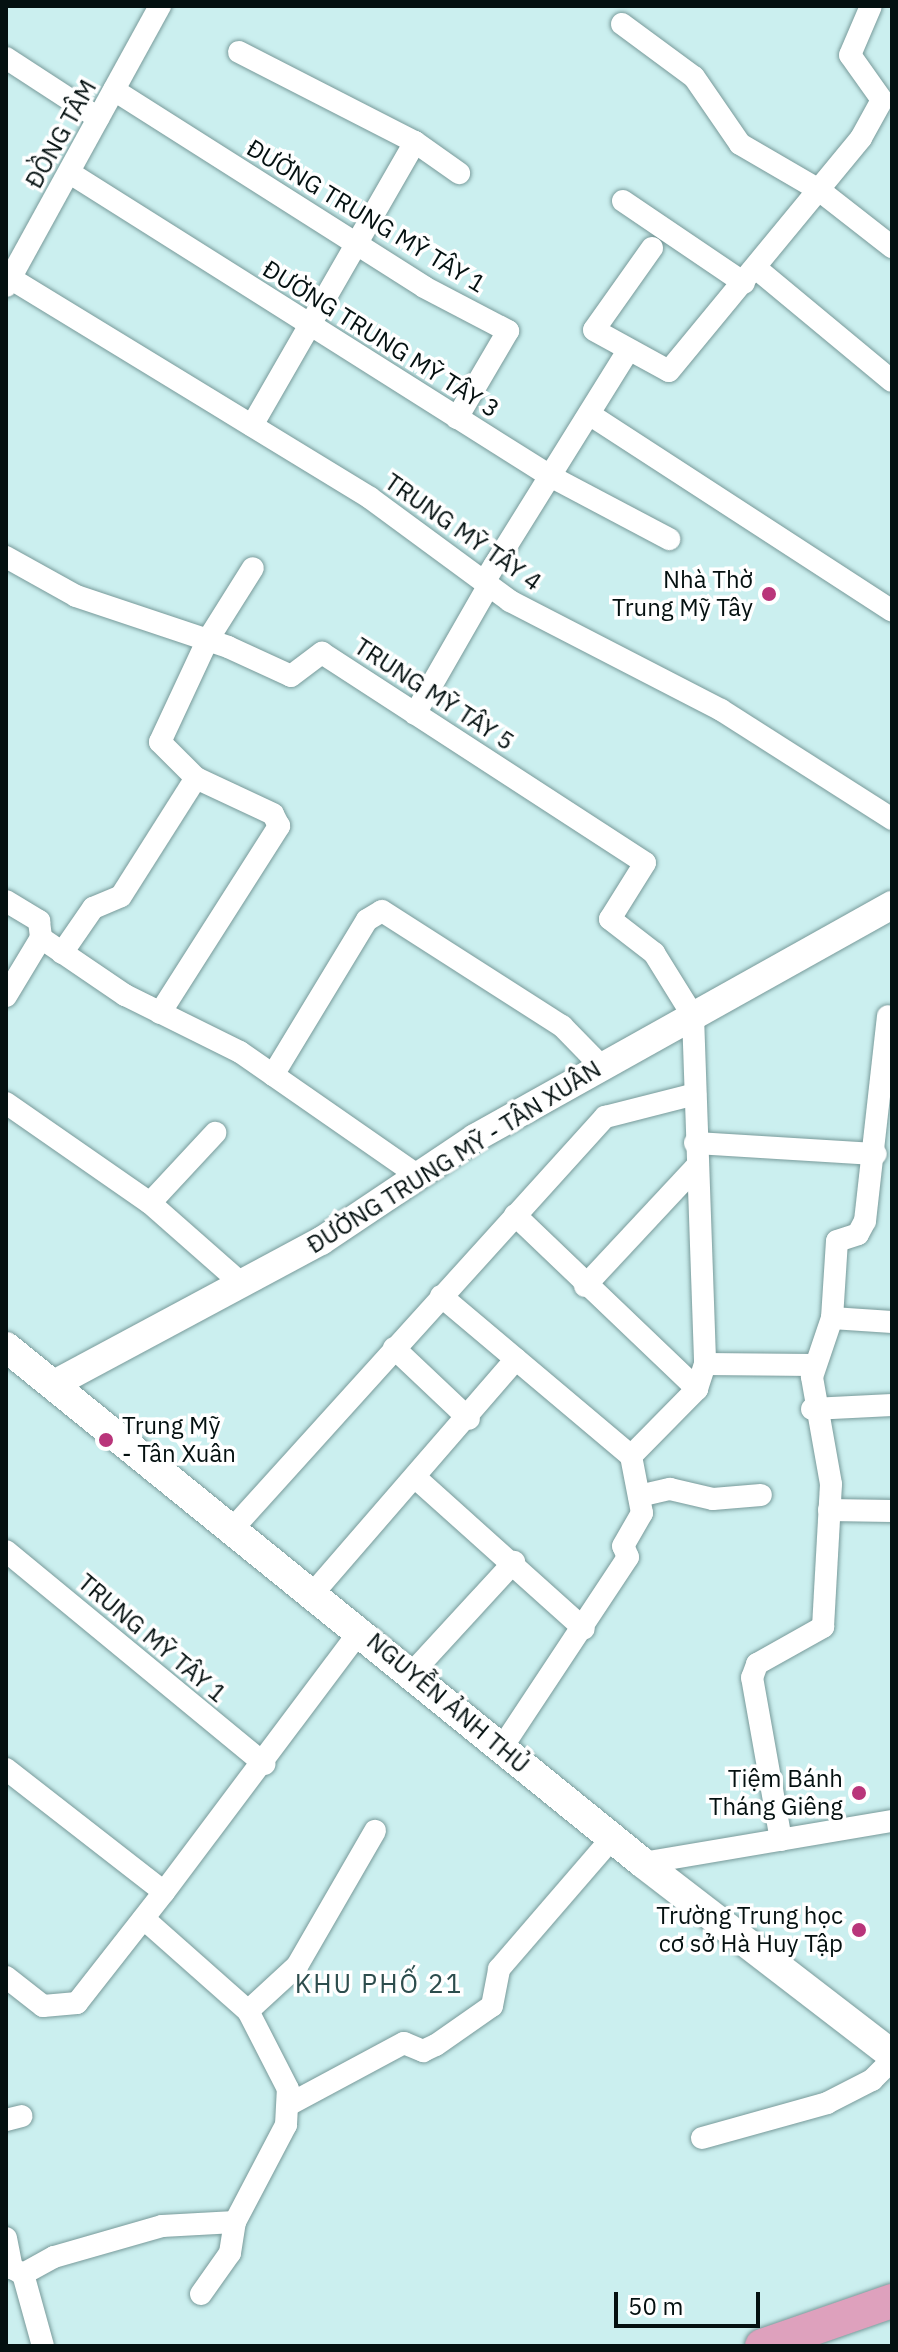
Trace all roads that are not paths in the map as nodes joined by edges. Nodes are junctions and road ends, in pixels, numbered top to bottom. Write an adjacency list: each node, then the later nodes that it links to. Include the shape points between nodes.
1 (160, 6): 6 (street, ĐỒNG TÂM)
2 (871, 6): 11 (street, via 850,55 882,100)
3 (622, 24): 11 (street, via 694,77 740,144)
4 (239, 52): 8 (street)
5 (6, 58): 7 (street)
6 (114, 90): 7 (street, ĐỒNG TÂM); 13 (street, ĐƯỜNG TRUNG MỸ TÂY 1)
7 (98, 118): 9 (street, ĐỒNG TÂM)
8 (415, 142): 10 (street); 13 (street)
9 (70, 173): 17 (street, ĐỒNG TÂM); 18 (street, ĐƯỜNG TRUNG MỸ TÂY 3)
10 (459, 173)
11 (819, 190): 14 (street); 16 (street)
12 (623, 201): 16 (street)
13 (358, 245): 18 (street); 22 (street, ĐƯỜNG TRUNG MỸ TÂY 1, via 508,331)
14 (892, 247)
15 (652, 248): 19 (street, via 594,330)
16 (750, 276): 19 (street, via 706,318 669,371); 20 (street)
17 (8, 282): 23 (street, TRUNG MỸ TÂY 4)
18 (308, 324): 22 (street, ĐƯỜNG TRUNG MỸ TÂY 3); 23 (street)
19 (628, 351): 21 (street)
20 (892, 381)
21 (589, 414): 24 (street); 29 (street)
22 (457, 418): 24 (street, ĐƯỜNG TRUNG MỸ TÂY 3)
23 (252, 425): 28 (street, TRUNG MỸ TÂY 4, via 370,498)
24 (550, 476): 25 (street, ĐƯỜNG TRUNG MỸ TÂY 3); 28 (street)
25 (669, 539)
26 (6, 557): 30 (street, TRUNG MỸ TÂY 5, via 76,596)
27 (253, 568): 30 (street)
28 (487, 583): 31 (street); 33 (street, TRUNG MỸ TÂY 4, via 721,710)
29 (892, 611)
30 (207, 641): 31 (street, TRUNG MỸ TÂY 5, via 291,676 322,653); 32 (street, via 160,742)
31 (415, 714): 40 (street, TRUNG MỸ TÂY 5, via 645,863 610,919 654,953)
32 (196, 778): 37 (street, via 121,896 93,908); 39 (street, via 273,814 279,826)
33 (892, 819)
34 (6, 901): 36 (street, via 39,921)
35 (892, 905): 40 (street, ĐƯỜNG TRUNG MỸ - TÂN XUÂN)
36 (41, 938): 37 (street); 38 (street)
37 (62, 953): 39 (street)
38 (6, 996)
39 (160, 1013): 43 (street)
40 (693, 1016): 42 (street, ĐƯỜNG TRUNG MỸ - TÂN XUÂN); 44 (street)
41 (888, 1016): 48 (street)
42 (600, 1065): 43 (street, via 562,1026 382,911 367,920); 50 (street, ĐƯỜNG TRUNG MỸ - TÂN XUÂN)
43 (273, 1075): 50 (street)
44 (695, 1094): 47 (street); 52 (street, via 605,1117)
45 (6, 1103): 51 (street)
46 (215, 1133): 51 (street)
47 (695, 1143): 48 (street); 49 (street)
48 (876, 1154): 56 (street, via 862,1230 837,1241)
49 (696, 1167): 54 (street); 61 (street)
50 (417, 1175): 53 (street, ĐƯỜNG TRUNG MỸ - TÂN XUÂN)
51 (150, 1203): 53 (street)
52 (515, 1215): 54 (street); 55 (street)
53 (242, 1284): 63 (street, ĐƯỜNG TRUNG MỸ - TÂN XUÂN)
54 (585, 1286): 64 (street)
55 (441, 1296): 59 (street); 60 (street)
56 (832, 1318): 57 (street); 62 (street)
57 (892, 1322)
58 (6, 1347): 63 (main road, NGUYỄN ẢNH THỦ)
59 (394, 1348): 67 (street); 74 (street)
60 (516, 1359): 67 (street); 68 (street)
61 (705, 1364): 62 (street); 64 (street)
62 (813, 1365): 66 (street)
63 (56, 1383): 74 (main road, NGUYỄN ẢNH THỦ)
64 (697, 1389): 68 (street)
65 (892, 1405): 66 (street)
66 (812, 1409): 72 (street, via 829,1472)
67 (469, 1419): 69 (street)
68 (631, 1456): 71 (street)
69 (417, 1479): 76 (street); 77 (street)
70 (761, 1495): 71 (street, via 713,1499 670,1489)
71 (639, 1496): 78 (street, via 642,1513 623,1546 628,1557)
72 (829, 1510): 73 (street); 87 (street, via 823,1627 757,1664 752,1678)
73 (892, 1511)
74 (235, 1526): 77 (main road, NGUYỄN ẢNH THỦ)
75 (6, 1551): 82 (street, TRUNG MỸ TÂY 1)
76 (514, 1562): 78 (street); 80 (street)
77 (315, 1591): 79 (main road, NGUYỄN ẢNH THỦ)
78 (584, 1629): 81 (street)
79 (361, 1630): 80 (main road, NGUYỄN ẢNH THỦ); 82 (street)
80 (412, 1673): 81 (main road, NGUYỄN ẢNH THỦ)
81 (501, 1749): 86 (main road, NGUYỄN ẢNH THỦ)
82 (264, 1764): 89 (street)
83 (6, 1769): 89 (street)
84 (892, 1821): 87 (street)
85 (375, 1831): 92 (street, via 297,1966)
86 (612, 1838): 88 (main road, NGUYỄN ẢNH THỦ); 94 (street, via 499,1969 492,2006 436,2045 423,2051 404,2043)
87 (781, 1840): 88 (street)
88 (643, 1863): 93 (main road, NGUYỄN ẢNH THỦ)
89 (164, 1892): 90 (street)
90 (144, 1919): 91 (street, via 77,2003 43,2006); 92 (street)
91 (6, 1977)
92 (248, 2011): 94 (street)
93 (892, 2057): 95 (street, via 872,2080 827,2103)
94 (290, 2104): 96 (street, via 269,2167)
95 (702, 2138)
96 (235, 2222): 98 (street, via 162,2226 54,2257); 99 (street, via 230,2253)
97 (6, 2238): 98 (street, via 12,2268)
98 (23, 2274): 101 (street)
99 (201, 2294)
100 (892, 2301): 102 (main road)
101 (43, 2346)
102 (762, 2346)

